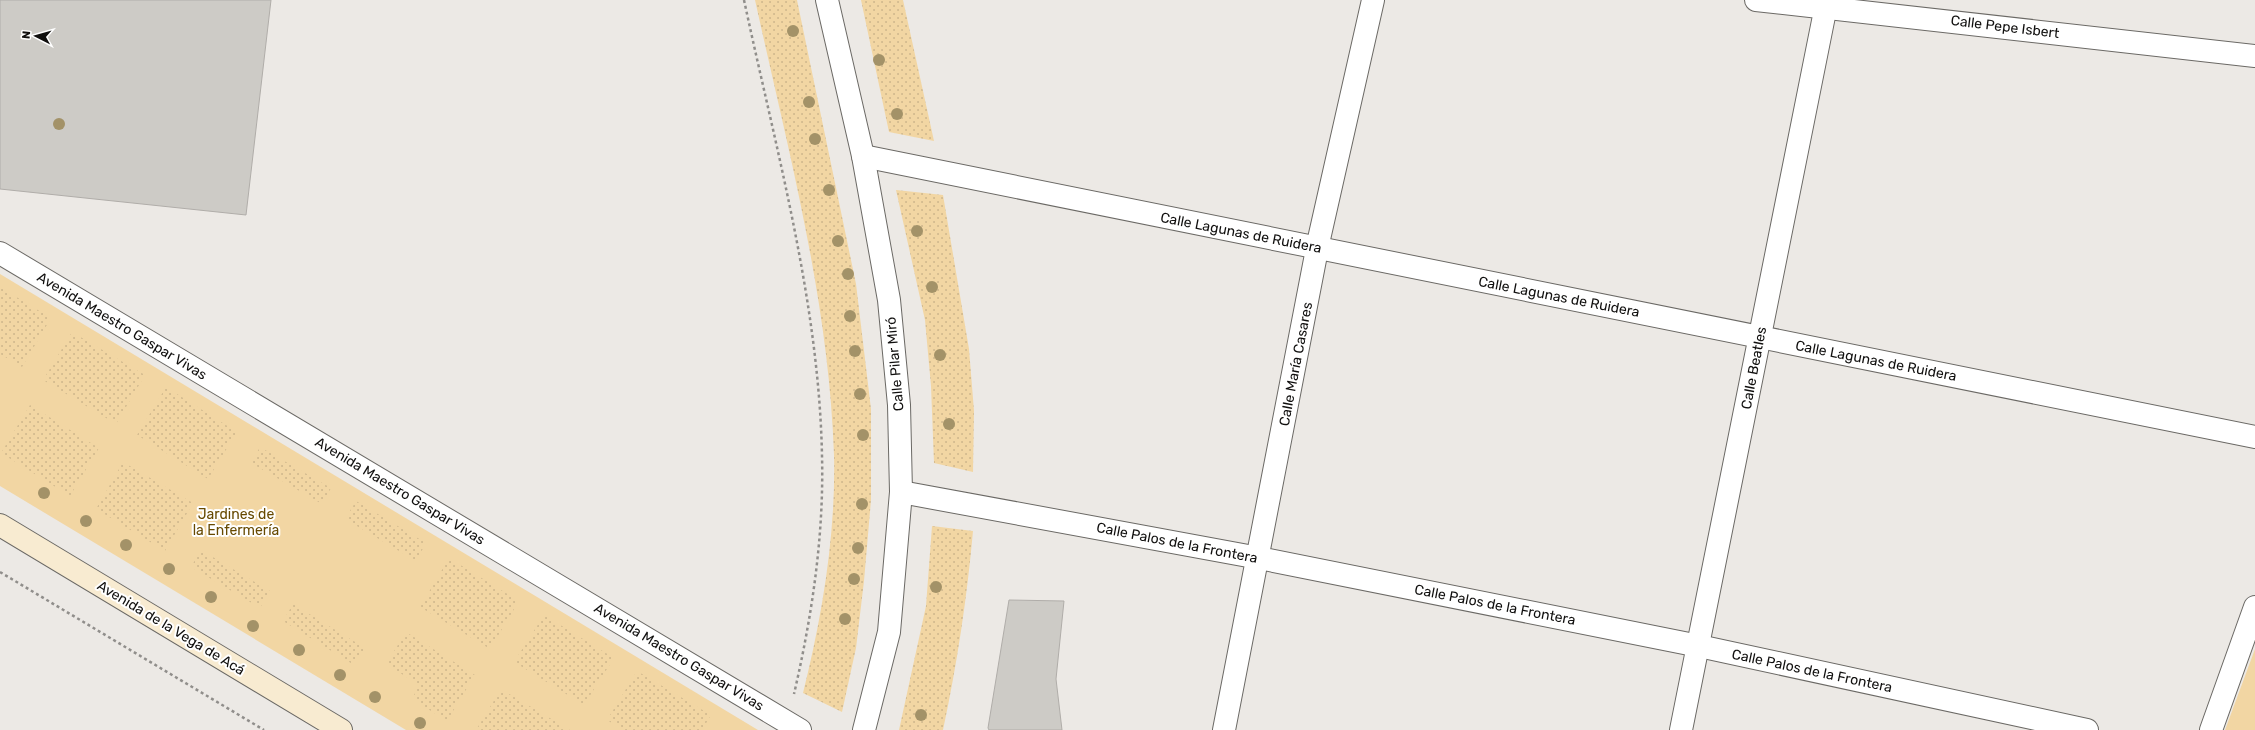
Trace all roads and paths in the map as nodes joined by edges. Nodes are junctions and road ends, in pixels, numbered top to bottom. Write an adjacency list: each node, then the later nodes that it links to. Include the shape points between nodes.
1 (744, 0): 18 (path, via 799,252 815,357 822,456 818,551)
2 (827, 0): 7 (street, Calle Pilar Miró)
3 (1373, 0): 8 (street, Calle María Casares)
4 (1756, 0): 5 (street, Calle Pepe Isbert)
5 (1826, 6): 6 (street, Calle Pepe Isbert); 10 (street, Calle Beatles)
6 (2255, 56)
7 (863, 156): 8 (street, Calle Lagunas de Ruidera); 12 (street, Calle Pilar Miró, via 889,300 899,405)
8 (1318, 248): 10 (street, Calle Lagunas de Ruidera); 14 (street, Calle María Casares)
9 (0, 253): 18 (street, Avenida Maestro Gaspar Vivas)
10 (1760, 337): 11 (street, Calle Lagunas de Ruidera); 17 (street, Calle Beatles)
11 (2255, 438)
12 (901, 492): 14 (street, Calle Palos de la Frontera); 21 (street, Calle Pilar Miró, via 889,632)
13 (0, 525): 20 (main road, Avenida de la Vega de Acá)
14 (1259, 558): 17 (street, Calle Palos de la Frontera); 22 (street, Calle María Casares)
15 (0, 572): 19 (path)
16 (2255, 607): 25 (street)
17 (1699, 646): 23 (street, Calle Beatles); 24 (street, Calle Palos de la Frontera)
18 (794, 726)
19 (264, 730)
20 (341, 730)
21 (864, 730)
22 (1224, 730)
23 (1681, 730)
24 (2087, 730)
25 (2211, 730)

